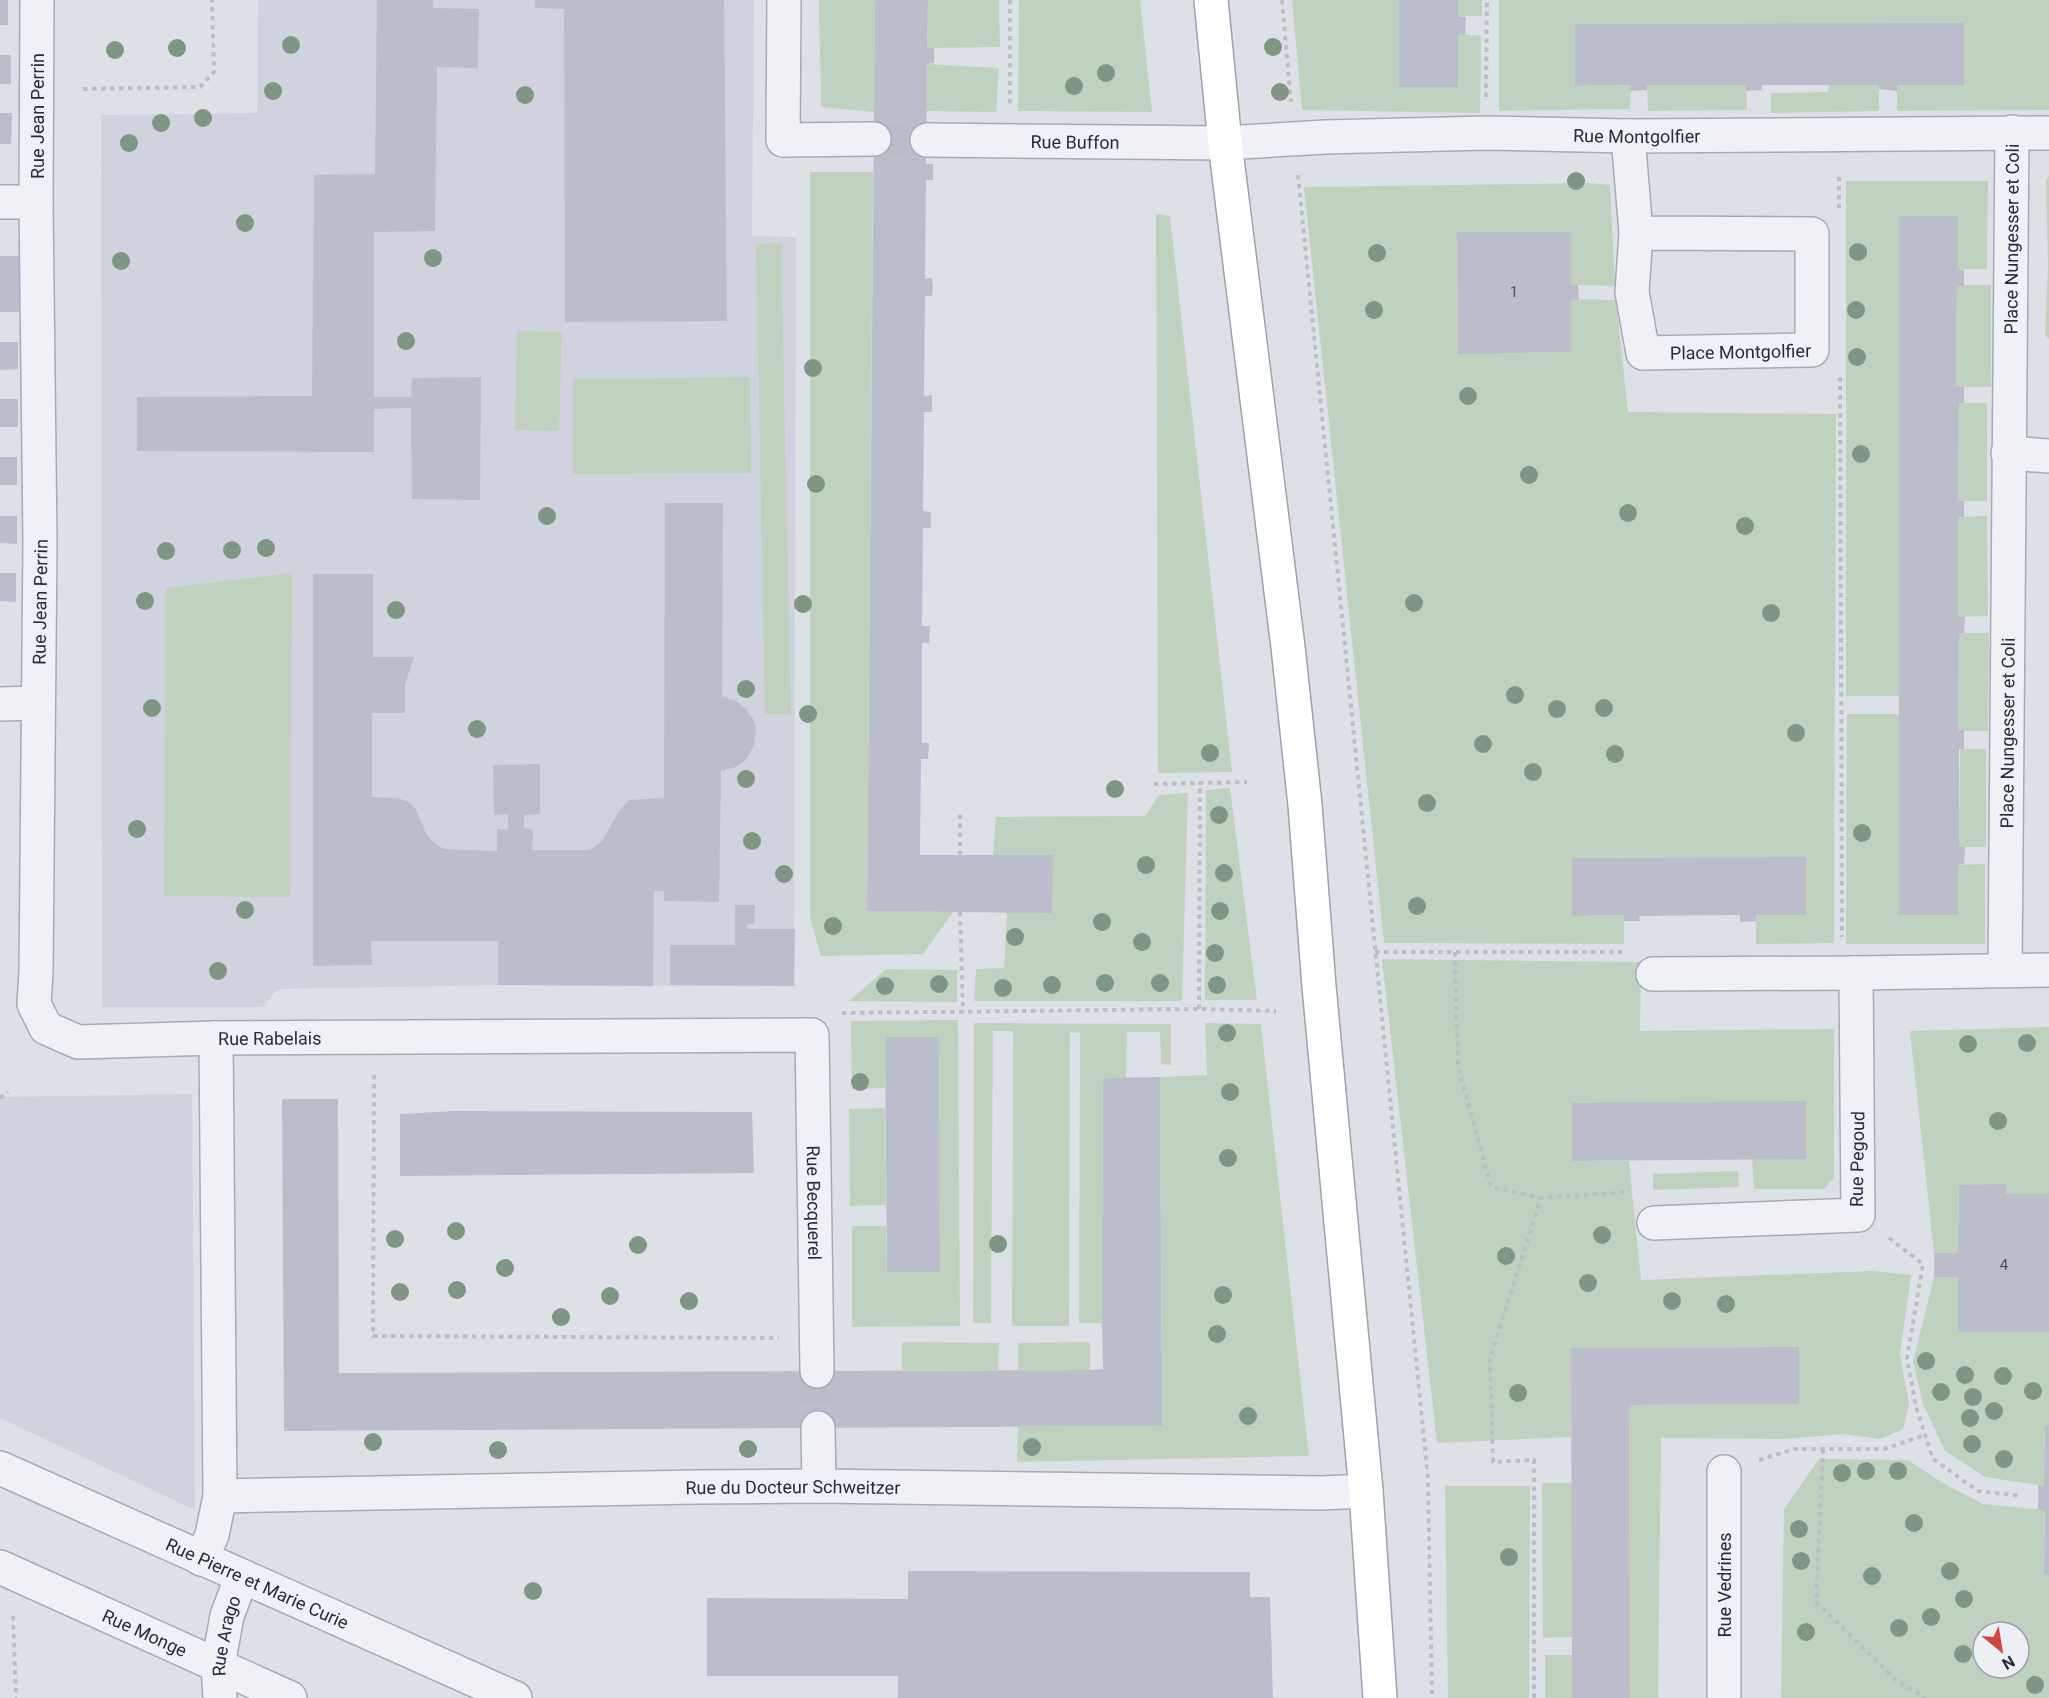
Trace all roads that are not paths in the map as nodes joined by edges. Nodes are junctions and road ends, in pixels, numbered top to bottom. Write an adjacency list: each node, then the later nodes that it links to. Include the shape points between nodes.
1 (37, 0): 11 (street, Rue Jean Perrin)
2 (784, 0): 7 (street, via 783,140)
3 (1211, 0): 9 (main road)
4 (2012, 132): 5 (street, Rue Montgolfier); 6 (street, Rue Montgolfier); 13 (street, Place Nungesser et Coli)
5 (2049, 134)
6 (1628, 136): 9 (street, Rue Montgolfier, via 1486,133); 12 (street, Place Montgolfier)
7 (874, 140)
8 (927, 140): 9 (street, Rue Buffon)
9 (1225, 143): 29 (main road, via 1305,805)
10 (0, 202): 11 (street)
11 (36, 202): 15 (street, Rue Jean Perrin)
12 (1636, 233): 12 (street, Place Montgolfier, via 1632,291 1643,353 1812,350 1812,234)
13 (2008, 453): 14 (street); 17 (street, Place Nungesser et Coli)
14 (2049, 456)
15 (38, 703): 16 (street); 22 (street, Rue Jean Perrin, via 34,1004 46,1028 78,1042)
16 (0, 704)
17 (2005, 969): 18 (street); 19 (street)
18 (2049, 970)
19 (1857, 973): 20 (street); 23 (street, Rue Pegoud, via 1858,1215)
20 (1653, 974)
21 (822, 1024): 22 (street, Rue Rabelais); 24 (street, Rue Becquerel)
22 (216, 1038): 30 (street, Rue Rabelais)
23 (1654, 1223)
24 (817, 1371)
25 (818, 1428): 28 (street)
26 (0, 1468): 31 (street, Rue Pierre et Marie Curie)
27 (1724, 1472): 39 (street, Rue Vedrines)
28 (819, 1486): 29 (street, Rue du Docteur Schweitzer); 30 (street, Rue du Docteur Schweitzer)
29 (1366, 1491): 38 (main road)
30 (220, 1496): 31 (street, Rue Rabelais, via 212,1535)
31 (201, 1559): 33 (street, Rue Pierre et Marie Curie)
32 (0, 1567): 34 (street, Rue Monge)
33 (242, 1576): 34 (street, Rue Arago, via 227,1616); 37 (street, Rue Pierre et Marie Curie)
34 (218, 1665): 35 (street, Rue Arago); 36 (street, Rue Monge)
35 (220, 1698)
36 (290, 1698)
37 (515, 1698)
38 (1380, 1698)
39 (1724, 1698)

